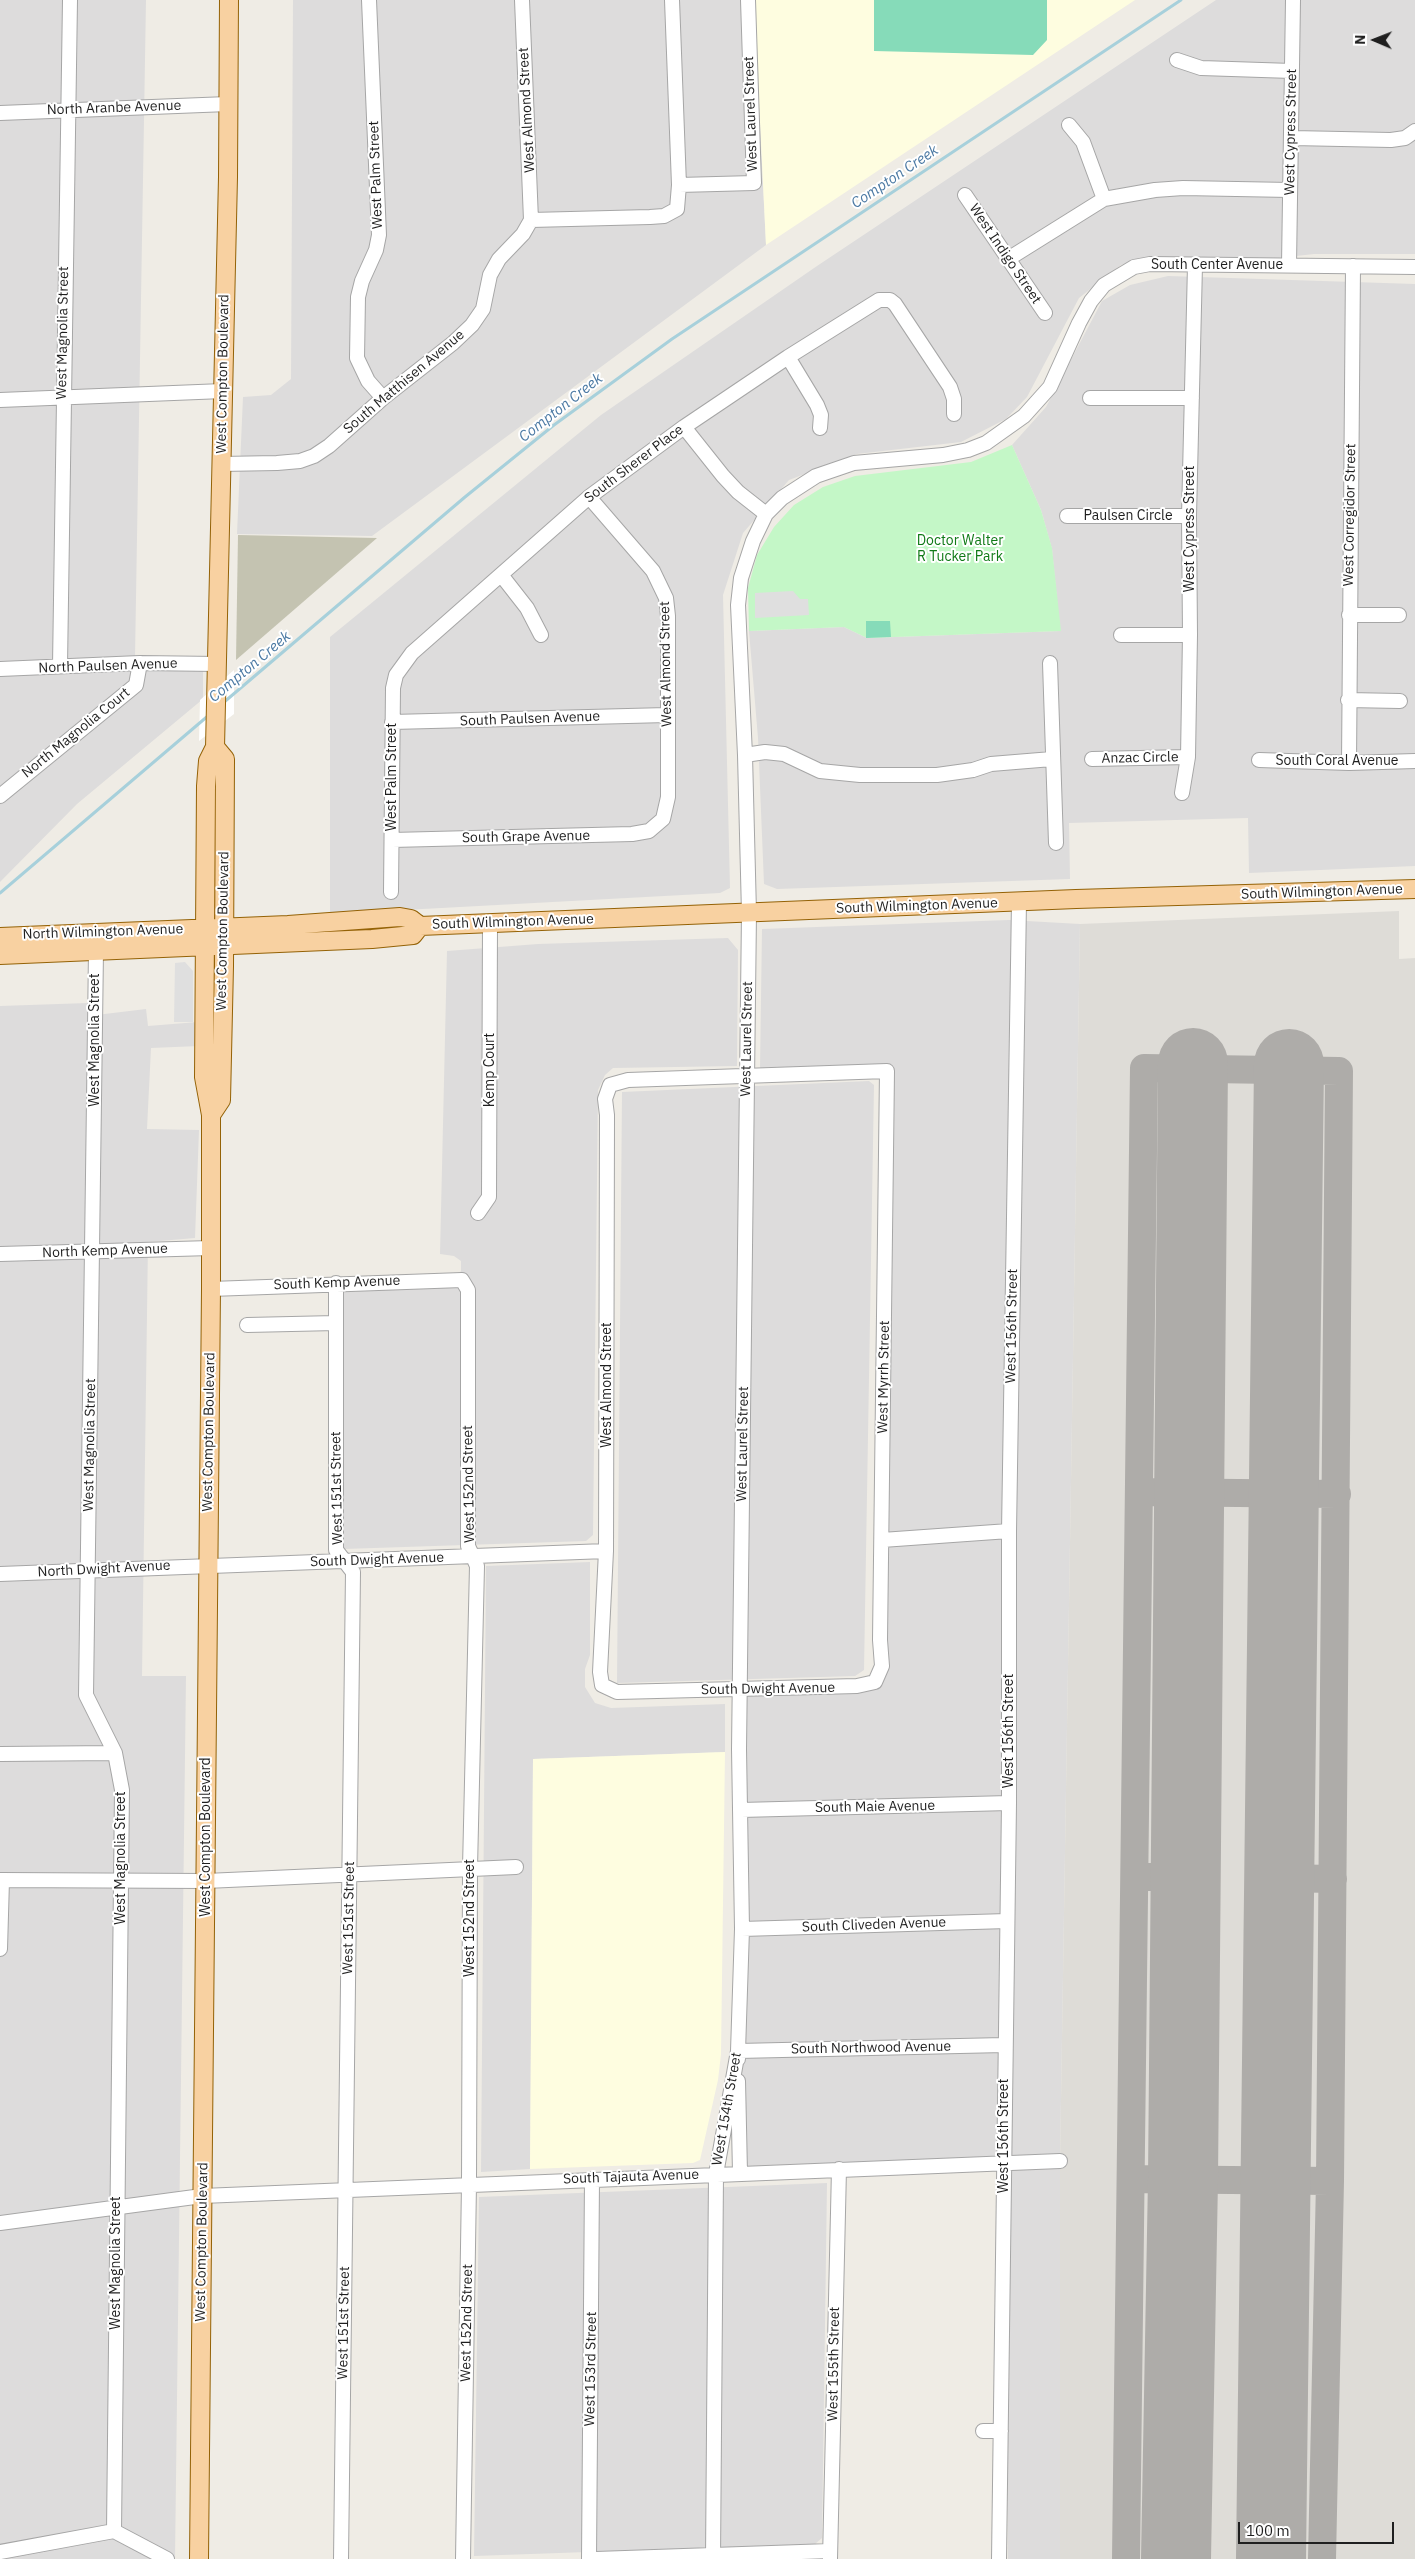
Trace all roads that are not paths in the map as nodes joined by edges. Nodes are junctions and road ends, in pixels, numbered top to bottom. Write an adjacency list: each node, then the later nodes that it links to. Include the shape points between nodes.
1 (70, 0): 11 (street, West Magnolia Street)
2 (229, 0): 10 (main road, West Compton Boulevard)
3 (369, 0): 30 (street, West Palm Street, via 379,236 358,297 357,358 368,382)
4 (522, 0): 20 (street, West Almond Street)
5 (672, 0): 16 (street)
6 (748, 0): 16 (street, West Laurel Street, via 754,184)
7 (1293, 0): 9 (street, West Cypress Street)
8 (1177, 60): 9 (street, via 1201,68)
9 (1292, 71): 15 (street, West Cypress Street)
10 (228, 104): 11 (street, North Aranbe Avenue); 28 (main road, West Compton Boulevard)
11 (68, 110): 12 (street, North Aranbe Avenue); 29 (street, West Magnolia Street)
12 (0, 113)
13 (1069, 125): 19 (street, via 1083,142)
14 (1414, 132): 15 (street, via 1405,138 1391,140)
15 (1292, 138): 17 (street, West Cypress Street)
16 (679, 185): 20 (street, via 677,209 664,216)
17 (1290, 190): 19 (street, via 1183,188); 22 (street, West Cypress Street)
18 (965, 195): 21 (street, West Indigo Street)
19 (1104, 199): 21 (street)
20 (530, 220): 30 (street, South Matthisen Avenue, via 523,234 499,259 490,275 483,309 472,325)
21 (1008, 259): 26 (street, West Indigo Street)
22 (1289, 264): 23 (street, South Center Avenue); 24 (street, South Center Avenue)
23 (1195, 265): 32 (street, West Cypress Street); 39 (street, South Center Avenue, via 1134,267 1104,285 1078,323 1050,387 1024,416 986,443 943,455 854,463 837,468 797,487)
24 (1353, 266): 25 (street, South Center Avenue); 43 (street, West Corregidor Street)
25 (1415, 267)
26 (1045, 313)
27 (788, 357): 34 (street, South Sherer Place, via 869,305 879,300 890,300 900,310 950,387); 35 (street, South Sherer Place); 36 (street, via 817,405)
28 (223, 391): 29 (street); 37 (main road, West Compton Boulevard)
29 (62, 398): 33 (street); 52 (street, West Magnolia Street)
30 (383, 398): 37 (street, South Matthisen Avenue, via 314,456 277,463)
31 (1090, 398): 32 (street)
32 (1192, 398): 41 (street, West Cypress Street)
33 (0, 400)
34 (954, 414)
35 (684, 427): 38 (street, South Sherer Place); 39 (street, via 738,492)
36 (820, 428)
37 (221, 464): 50 (main road, West Compton Boulevard)
38 (588, 497): 42 (street, South Sherer Place); 56 (street, West Almond Street, via 653,571 661,585 668,616)
39 (766, 514): 58 (street, West Laurel Street, via 740,578 738,605)
40 (1066, 516): 41 (street, Paulsen Circle)
41 (1188, 516): 47 (street, West Cypress Street)
42 (502, 576): 45 (street, via 527,608); 51 (street, South Sherer Place)
43 (1349, 614): 44 (street); 54 (street, West Corregidor Street)
44 (1399, 615)
45 (541, 635)
46 (1121, 635): 47 (street)
47 (1190, 635): 59 (street, West Cypress Street)
48 (140, 663): 50 (street, North Paulsen Avenue); 52 (street, North Paulsen Avenue); 66 (street, North Magnolia Court, via 136,684)
49 (1050, 663): 60 (street)
50 (217, 664): 76 (main road, West Compton Boulevard, via 215,747 208,760 207,778)
51 (402, 664): 57 (street, West Palm Street, via 393,688)
52 (60, 666): 53 (street, North Paulsen Avenue)
53 (0, 669)
54 (1348, 700): 55 (street); 64 (street, West Corregidor Street)
55 (1400, 701)
56 (667, 715): 57 (street, South Paulsen Avenue); 67 (street, West Almond Street, via 668,797)
57 (392, 722): 68 (street, West Palm Street)
58 (745, 755): 60 (street, via 784,754 820,771 860,775 937,775 1007,762); 73 (street, West Laurel Street)
59 (1188, 757): 61 (street, Anzac Circle); 65 (street, West Cypress Street)
60 (1052, 759): 69 (street)
61 (1092, 759)
62 (1259, 760): 64 (street, South Coral Avenue)
63 (1415, 761): 64 (street, South Coral Avenue)
64 (1348, 763)
65 (1182, 793)
66 (0, 796)
67 (663, 829): 68 (street, South Grape Avenue, via 632,834)
68 (392, 840): 71 (street, West Palm Street)
69 (1056, 843)
70 (1415, 889): 72 (main road, South Wilmington Avenue)
71 (391, 892)
72 (1019, 902): 73 (main road, South Wilmington Avenue); 93 (street, West 156th Street)
73 (749, 913): 74 (main road, South Wilmington Avenue); 82 (street, West Laurel Street)
74 (490, 923): 75 (main road, South Wilmington Avenue); 84 (street, Kemp Court, via 490,1197)
75 (420, 926): 76 (main road, South Wilmington Avenue, via 411,919 400,917); 78 (main road, South Wilmington Avenue, via 413,935 381,939)
76 (215, 927): 77 (main road, North Wilmington Avenue); 78 (main road, West Compton Boulevard); 79 (main road, West Compton Boulevard)
77 (0, 936)
78 (224, 946): 79 (main road, South Wilmington Avenue); 83 (main road, West Compton Boulevard, via 220,1100)
79 (206, 947): 80 (main road, North Wilmington Avenue); 83 (main road, West Compton Boulevard, via 204,1077)
80 (96, 951): 81 (main road, North Wilmington Avenue); 86 (street, West Magnolia Street)
81 (0, 955)
82 (747, 1075): 94 (street, West Myrrh Street, via 887,1071); 95 (street, West Almond Street, via 628,1080 610,1085 605,1099); 103 (street, West Laurel Street)
83 (212, 1115): 85 (main road, West Compton Boulevard)
84 (478, 1213)
85 (211, 1248): 86 (street, North Kemp Avenue); 90 (main road, West Compton Boulevard)
86 (94, 1252): 87 (street, North Kemp Avenue); 99 (street, West Magnolia Street)
87 (0, 1254)
88 (462, 1280): 89 (street, South Kemp Avenue); 96 (street, West 152nd Street, via 468,1290 468,1546)
89 (336, 1283): 90 (street, South Kemp Avenue); 91 (street, West 151st Street)
90 (211, 1289): 98 (main road, West Compton Boulevard)
91 (336, 1323): 92 (street); 97 (street, West 151st Street, via 336,1550)
92 (247, 1325)
93 (1008, 1531): 94 (street); 106 (street, West 156th Street)
94 (882, 1540): 101 (street, West Myrrh Street, via 882,1666)
95 (606, 1552): 96 (street, South Dwight Avenue); 102 (street, West Almond Street)
96 (473, 1556): 97 (street, South Dwight Avenue); 109 (street, West 152nd Street, via 477,1566)
97 (345, 1562): 98 (street, South Dwight Avenue); 110 (street, West 151st Street, via 353,1572)
98 (207, 1565): 99 (street, North Dwight Avenue); 112 (main road, West Compton Boulevard)
99 (87, 1570): 100 (street, North Dwight Avenue); 104 (street, West Magnolia Street, via 86,1695)
100 (0, 1574)
101 (875, 1682): 103 (street, South Dwight Avenue, via 857,1686)
102 (602, 1685): 103 (street, South Dwight Avenue, via 617,1692)
103 (740, 1689): 107 (street, West 154th Street)
104 (115, 1753): 105 (street); 113 (street, West Magnolia Street, via 122,1790)
105 (0, 1754)
106 (1009, 1803): 107 (street, South Maie Avenue); 114 (street, West 156th Street)
107 (741, 1810): 115 (street, West 154th Street)
108 (516, 1867): 109 (street)
109 (470, 1868): 110 (street); 125 (street, West 152nd Street)
110 (350, 1873): 112 (street); 126 (street, West 151st Street)
111 (1, 1880): 113 (street); 116 (street)
112 (206, 1881): 113 (street); 127 (main road, West Compton Boulevard)
113 (122, 1882): 128 (street, West Magnolia Street)
114 (1006, 1921): 115 (street, South Cliveden Avenue); 117 (street, West 156th Street)
115 (742, 1929): 118 (street, West 154th Street)
116 (0, 1949)
117 (1004, 2045): 118 (street, South Northwood Avenue); 120 (street, West 156th Street)
118 (738, 2051): 122 (street); 123 (street, West 154th Street)
119 (1060, 2161): 120 (street, South Tajauta Avenue)
120 (1005, 2162): 121 (street, South Tajauta Avenue); 131 (street, West 156th Street)
121 (839, 2169): 122 (street, South Tajauta Avenue); 134 (street, West 155th Street)
122 (740, 2173): 123 (street, South Tajauta Avenue)
123 (716, 2174): 124 (street, South Tajauta Avenue); 135 (street, West 154th Street)
124 (592, 2179): 125 (street, South Tajauta Avenue); 140 (street, West 153rd Street)
125 (469, 2184): 126 (street, South Tajauta Avenue); 139 (street, West 152nd Street)
126 (346, 2190): 127 (street, South Tajauta Avenue); 138 (street, West 151st Street)
127 (202, 2196): 128 (street, South Tajauta Avenue); 137 (main road, West Compton Boulevard)
128 (117, 2206): 129 (street, South Tajauta Avenue); 132 (street, West Magnolia Street)
129 (0, 2223)
130 (983, 2431): 131 (street)
131 (1001, 2431): 142 (street, West 156th Street)
132 (114, 2532): 133 (street); 136 (street)
133 (0, 2552)
134 (830, 2555): 135 (street)
135 (713, 2557): 141 (street)
136 (167, 2559)
137 (199, 2559)
138 (341, 2559)
139 (463, 2559)
140 (589, 2559)
141 (596, 2559)
142 (999, 2559)

